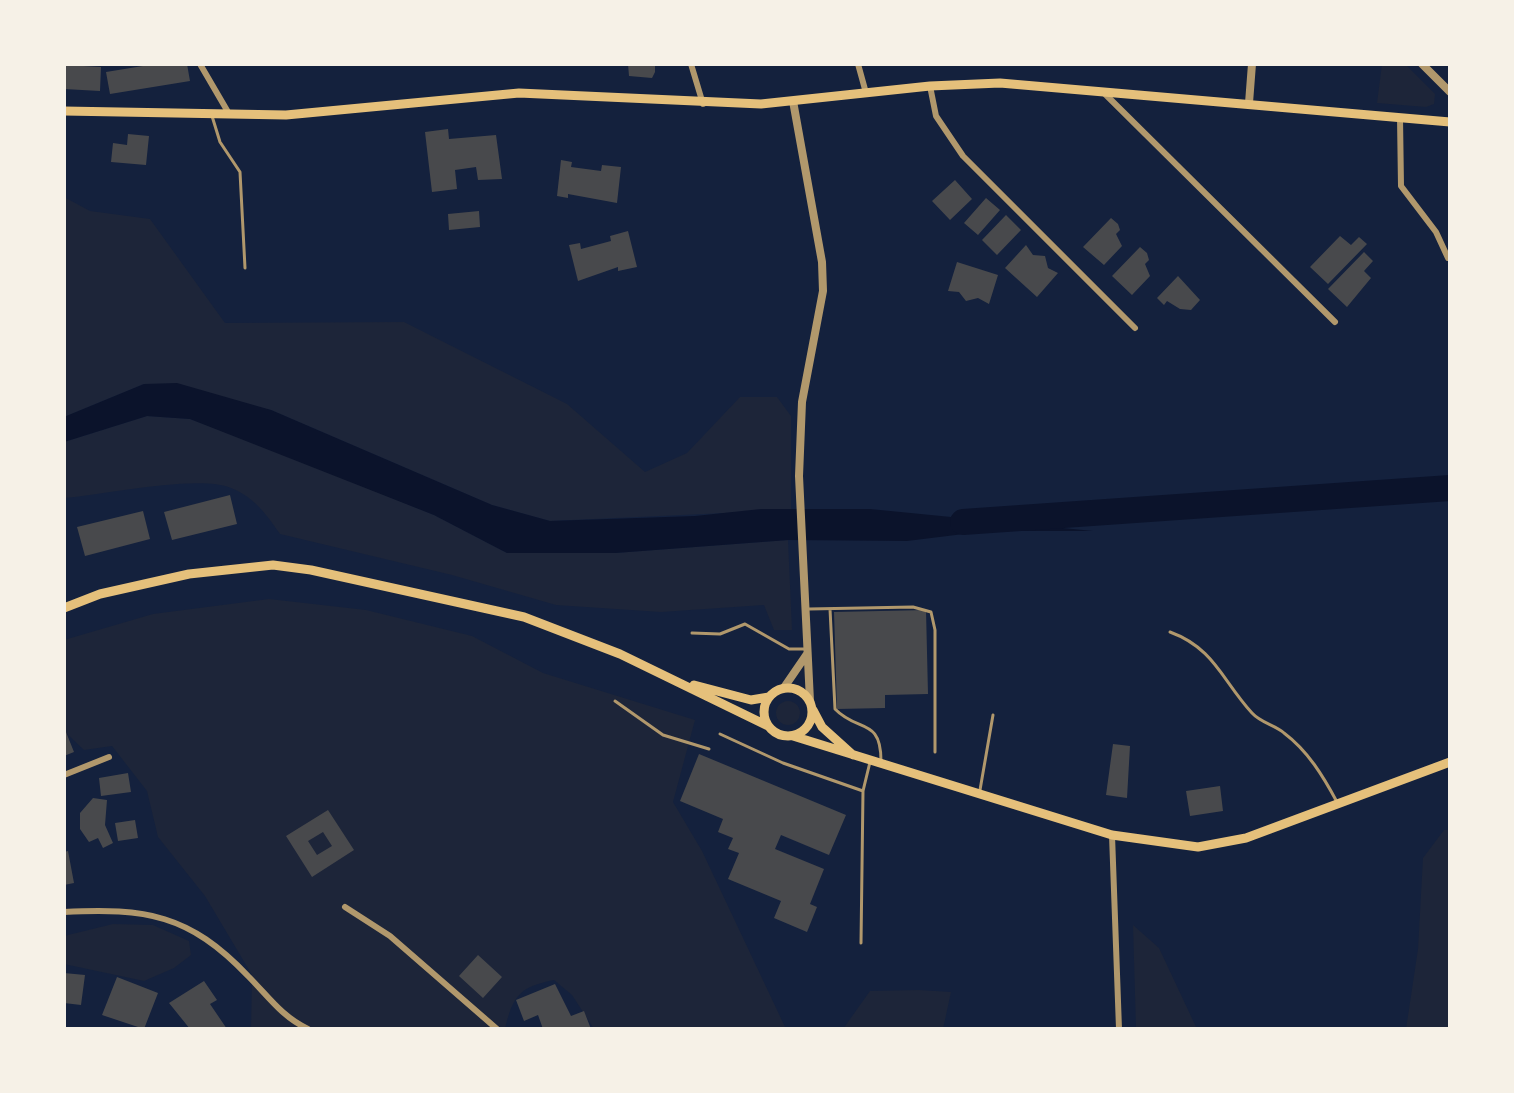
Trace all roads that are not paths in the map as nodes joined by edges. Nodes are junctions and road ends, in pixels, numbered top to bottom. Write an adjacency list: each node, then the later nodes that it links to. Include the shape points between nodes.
1 (200, 64): 15 (street)
2 (691, 64): 12 (street)
3 (858, 64): 9 (street)
4 (1252, 64): 11 (street)
5 (1422, 64): 8 (street)
6 (930, 86): 7 (main road, via 1000,83); 9 (main road); 21 (street, via 936,116 963,156)
7 (1103, 92): 11 (main road); 20 (street)
8 (1450, 92)
9 (866, 93): 10 (main road)
10 (793, 101): 12 (main road); 23 (street, via 823,291 802,402 799,476)
11 (1249, 103): 16 (main road)
12 (703, 104): 15 (main road, via 564,92 322,113)
13 (64, 111): 14 (main road)
14 (211, 112): 15 (main road); 19 (lane, via 220,142 240,172)
15 (228, 112)
16 (1400, 118): 17 (main road); 18 (street, via 1401,186 1436,232)
17 (1450, 122)
18 (1448, 258)
19 (245, 268)
20 (1335, 322)
21 (1135, 328)
22 (64, 608): 28 (main road, via 100,594 189,574 273,565 457,599 524,617)
23 (805, 609): 24 (lane); 27 (street)
24 (830, 609): 38 (lane, via 913,607 931,612); 43 (lane, via 835,709 877,735)
25 (1170, 632): 47 (lane, via 1204,650 1256,717 1282,730 1304,750)
26 (692, 633): 27 (lane, via 720,634 745,624 789,649)
27 (807, 651): 29 (street); 32 (street)
28 (661, 673): 30 (main road, via 732,696); 34 (main road)
29 (783, 689): 30 (main road); 32 (main road, via 793,688)
30 (769, 697): 34 (main road, via 764,712)
31 (615, 701): 37 (lane, via 663,735)
32 (811, 705): 36 (main road, via 806,730); 40 (main road, via 822,727)
33 (993, 715): 46 (lane)
34 (768, 726): 36 (main road)
35 (720, 734): 45 (lane)
36 (793, 736): 40 (main road)
37 (709, 749)
38 (935, 752)
39 (109, 757): 44 (street)
40 (859, 759): 41 (main road)
41 (870, 762): 43 (main road); 45 (lane)
42 (1450, 762): 47 (main road)
43 (881, 765): 46 (main road)
44 (64, 775)
45 (863, 791): 51 (lane)
46 (980, 794): 48 (main road)
47 (1337, 802): 48 (main road, via 1222,844 1169,845)
48 (1112, 835): 54 (street)
49 (345, 907): 53 (street, via 390,936)
50 (64, 912): 52 (street, via 176,920 247,974 283,1014)
51 (861, 943)
52 (308, 1029)
53 (497, 1029)
54 (1119, 1029)

